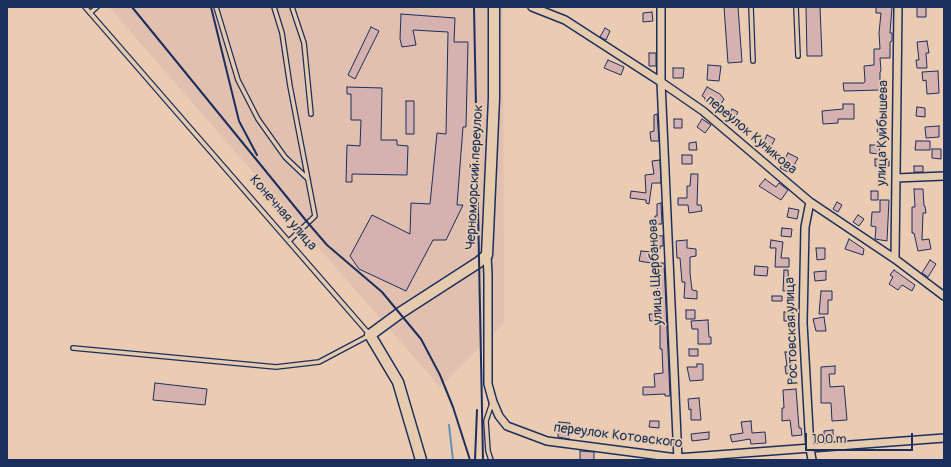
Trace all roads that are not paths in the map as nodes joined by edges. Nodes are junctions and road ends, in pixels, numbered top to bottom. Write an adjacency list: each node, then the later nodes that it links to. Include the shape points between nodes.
1 (85, 7): 12 (lane, Конечная улица)
2 (97, 7): 12 (lane)
3 (216, 7): 18 (lane, via 238,80 258,119 285,157)
4 (274, 7): 18 (lane, via 282,33)
5 (292, 7): 16 (lane, via 304,43)
6 (494, 7): 22 (street, Черноморский переулок, via 494,98)
7 (532, 7): 15 (street, переулок Куникова, via 565,20)
8 (661, 7): 15 (street, улица Щербанова)
9 (751, 7): 14 (lane)
10 (796, 7): 13 (lane)
11 (898, 7): 19 (street, улица Куйбышева)
12 (90, 13): 21 (lane, Конечная улица)
13 (798, 56)
14 (753, 61)
15 (661, 82): 20 (street, переулок Куникова, via 703,111); 30 (street, улица Щербанова)
16 (311, 114)
17 (944, 176): 19 (street)
18 (308, 178): 21 (lane, via 315,216)
19 (896, 178): 23 (street, улица Куйбышева)
20 (810, 202): 23 (street, переулок Куникова); 29 (street, Ростовская улица, via 805,227 803,309)
21 (289, 241): 25 (lane, Конечная улица)
22 (487, 255): 25 (street, Черноморский переулок); 27 (street, via 488,384)
23 (894, 259): 24 (street, переулок Куникова)
24 (944, 296)
25 (370, 335): 26 (lane, via 320,362 276,367); 31 (street, Конечная улица, via 398,382)
26 (73, 348)
27 (492, 402): 30 (street, переулок Котовского, via 507,426 547,441); 32 (lane, via 486,421)
28 (944, 438): 29 (street, переулок Котовского)
29 (810, 448): 30 (street, переулок Котовского); 33 (street, Ростовская улица)
30 (678, 459)
31 (421, 460)
32 (491, 460)
33 (812, 460)

